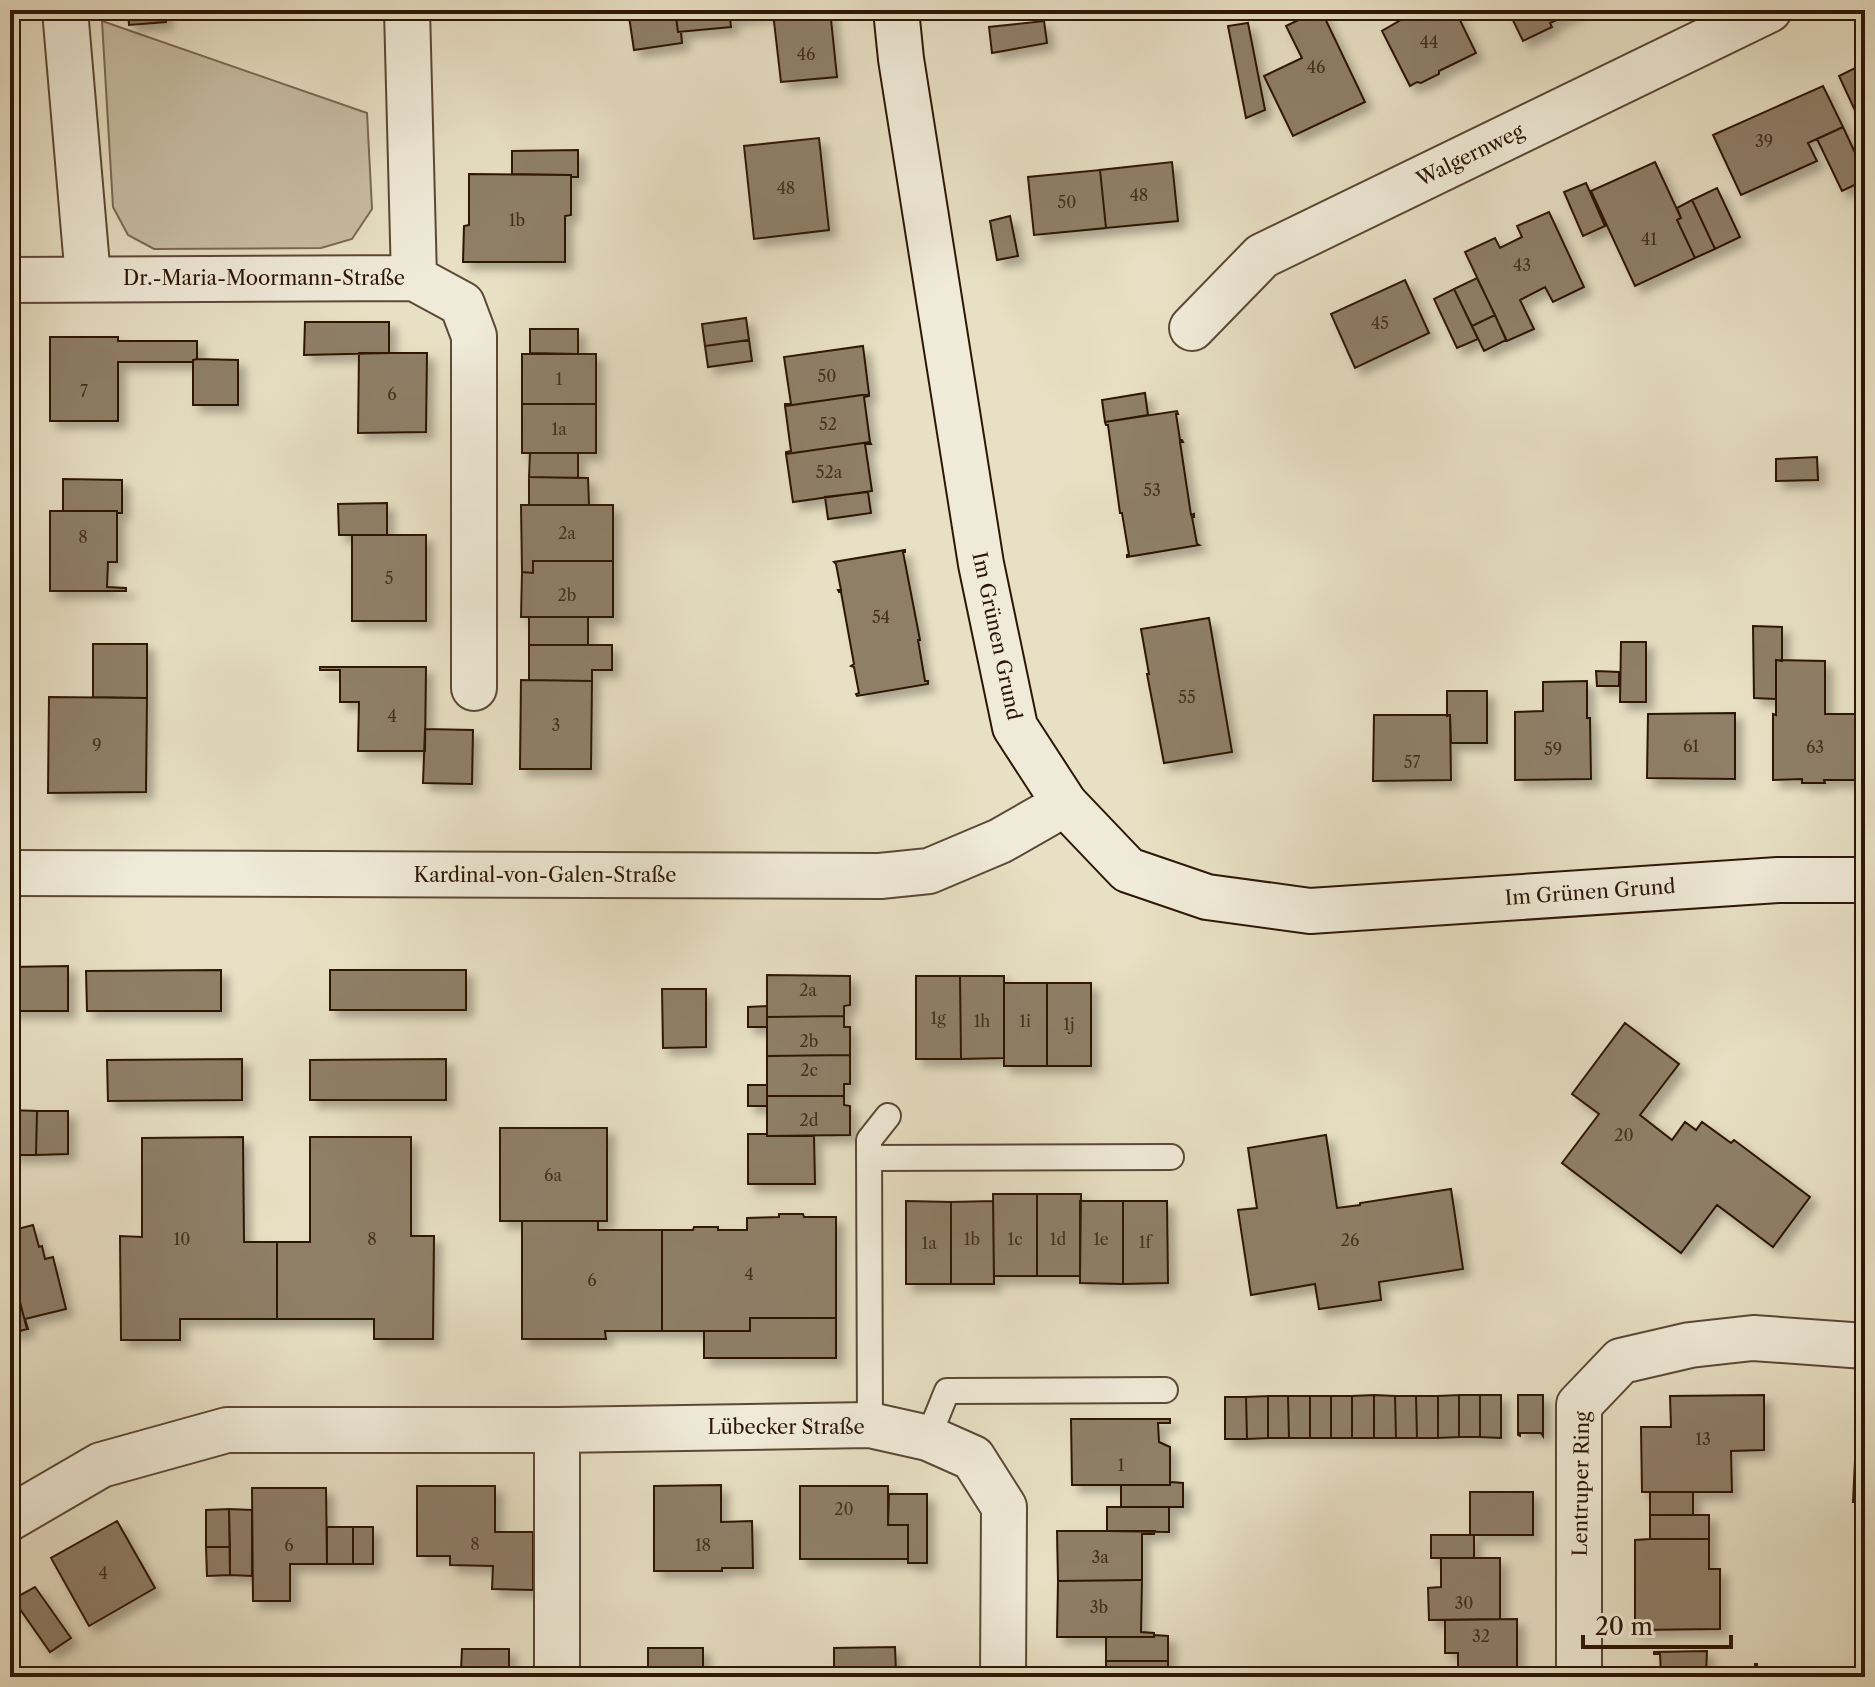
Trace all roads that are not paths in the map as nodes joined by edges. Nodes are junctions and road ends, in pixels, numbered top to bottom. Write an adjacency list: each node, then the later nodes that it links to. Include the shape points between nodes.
1 (65, 10): 5 (street)
2 (407, 10): 6 (street)
3 (896, 10): 10 (street, Im Grünen Grund, via 981,564 1015,727)
4 (1769, 10): 8 (street, Walgernweg, via 1262,256)
5 (88, 278): 6 (street, Dr.-Maria-Moormann-Straße); 7 (street, Dr.-Maria-Moormann-Straße)
6 (414, 278): 9 (street, Dr.-Maria-Moormann-Straße, via 462,304 474,336)
7 (10, 280)
8 (1192, 328)
9 (474, 688)
10 (1065, 804): 11 (street, Kardinal-von-Galen-Straße, via 1000,841 929,871 880,876); 12 (street, Im Grünen Grund, via 1128,870 1207,897 1310,911 1778,880)
11 (10, 873)
12 (1865, 880)
13 (888, 1116): 15 (lane, via 869,1140)
14 (1171, 1157): 15 (lane)
15 (869, 1158): 18 (lane)
16 (1865, 1346): 24 (street, Lentruper Ring, via 1753,1338 1690,1345 1621,1361 1579,1405)
17 (1165, 1390): 20 (lane, via 947,1391)
18 (870, 1425): 19 (street, Lübecker Straße); 20 (street, Lübecker Straße)
19 (557, 1430): 21 (street, Lübecker Straße, via 227,1430 101,1465); 22 (street)
20 (928, 1438): 23 (street, Lübecker Straße, via 973,1458 1004,1507)
21 (10, 1518)
22 (557, 1677)
23 (1003, 1677)
24 (1579, 1677)

